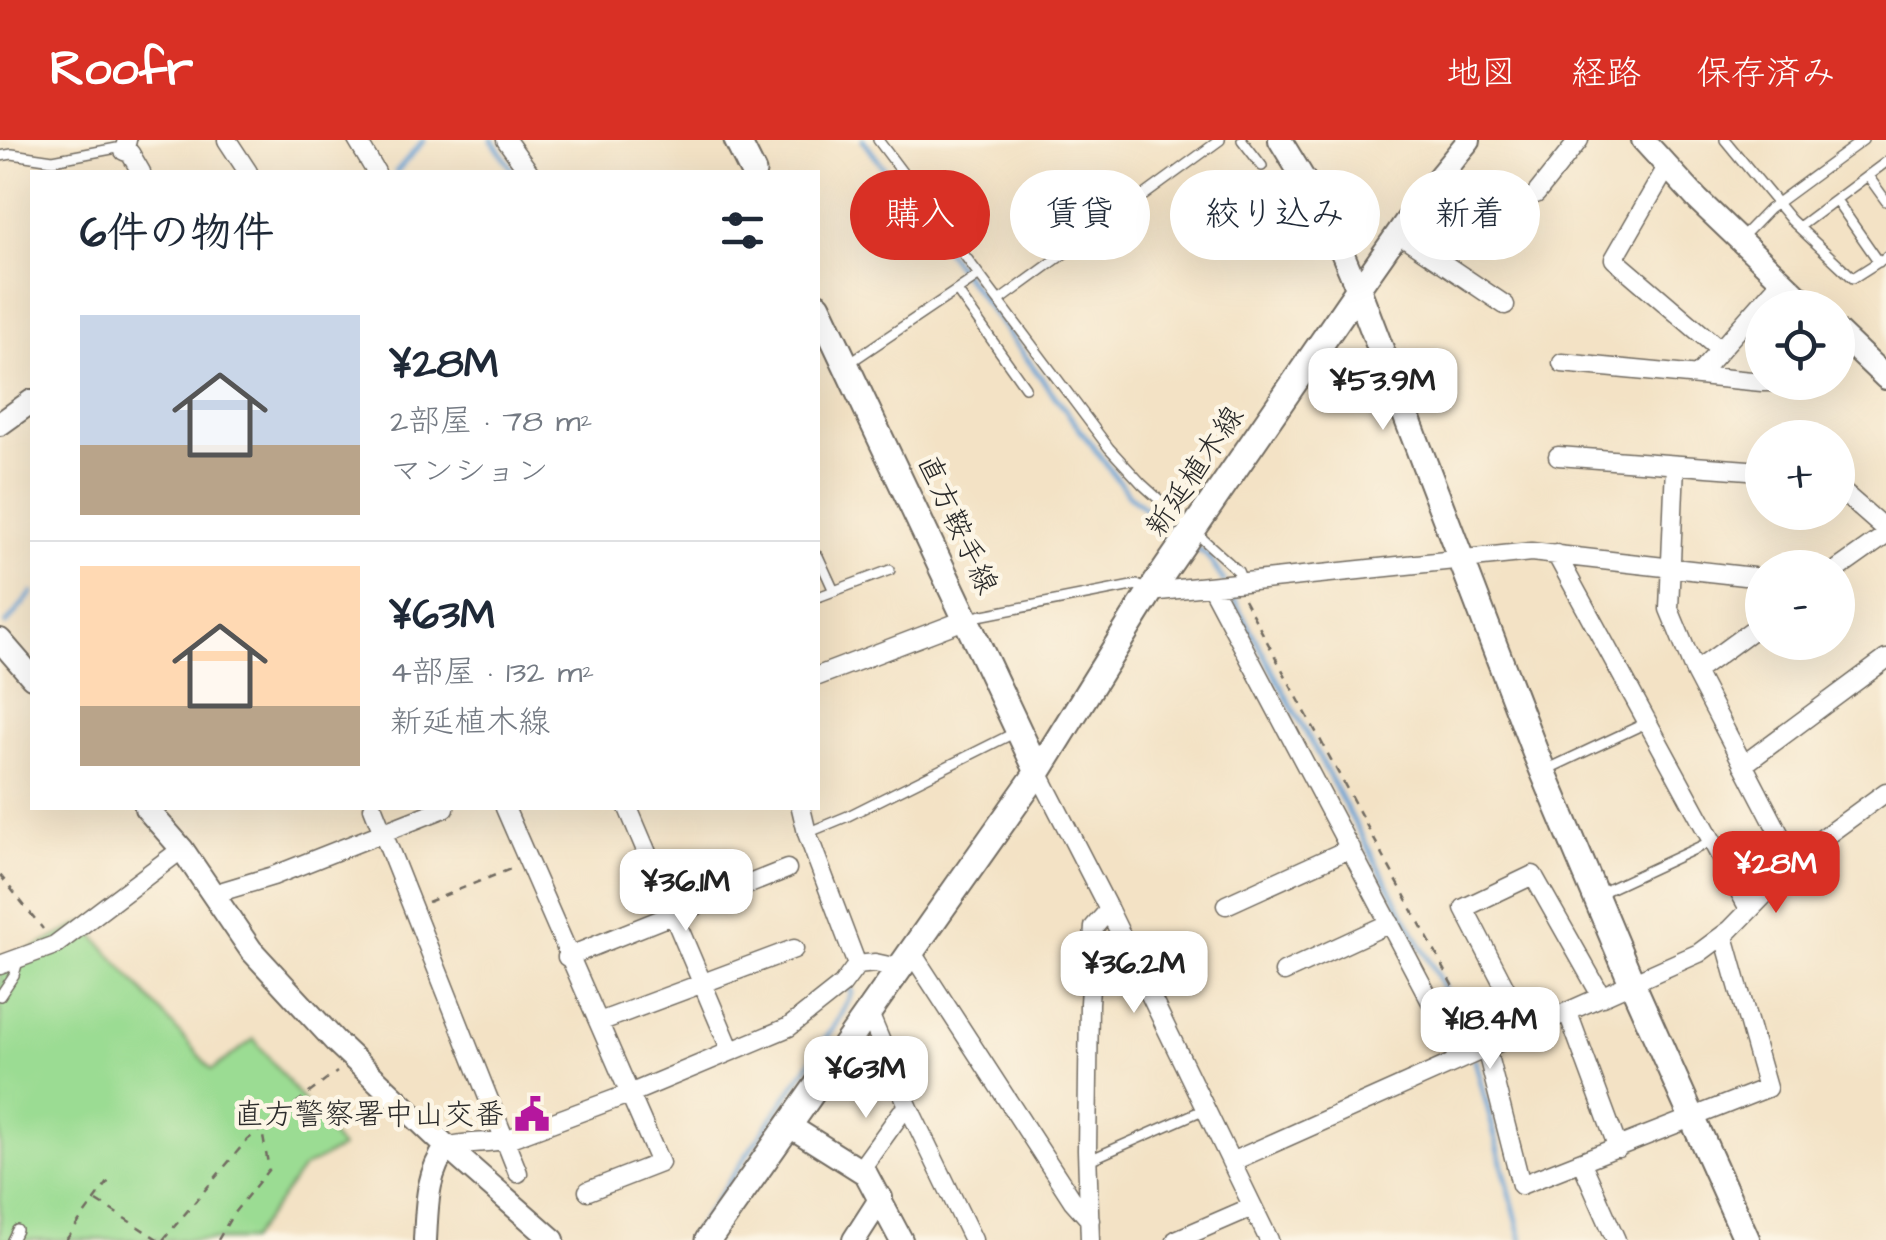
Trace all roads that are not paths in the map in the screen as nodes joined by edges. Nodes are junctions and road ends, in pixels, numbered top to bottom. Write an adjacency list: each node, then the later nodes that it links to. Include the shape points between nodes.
1 (227, 140): 20 (street)
2 (357, 140): 21 (street)
3 (506, 140): 22 (street)
4 (737, 140): 23 (main road)
5 (1220, 140): 38 (lane)
6 (1242, 140): 17 (lane)
7 (1280, 140): 35 (street, via 1328,218)
8 (1468, 140): 30 (street)
9 (1579, 140): 25 (street)
10 (1642, 140): 18 (street)
11 (1725, 140): 28 (lane)
12 (1863, 140): 28 (lane)
13 (883, 142): 33 (lane)
14 (126, 146): 15 (lane, via 53,160); 19 (street)
15 (0, 156)
16 (1886, 162): 24 (lane)
17 (1262, 166)
18 (1668, 167): 31 (street); 42 (street, via 1614,259)
19 (140, 170)
20 (247, 170)
21 (375, 170)
22 (527, 170)
23 (752, 170)
24 (1868, 176): 26 (lane); 27 (lane)
25 (1540, 189)
26 (1836, 200): 29 (lane); 32 (lane)
27 (1886, 201)
28 (1777, 203): 29 (lane); 31 (lane)
29 (1799, 228): 32 (lane, via 1853,278)
30 (1398, 233): 35 (street); 39 (street)
31 (1740, 240): 34 (street)
32 (1883, 260)
33 (978, 276): 37 (lane); 38 (lane)
34 (1782, 280): 36 (street); 42 (street)
35 (1358, 290): 55 (main road, 新延植木線); 59 (main road)
36 (1792, 290)
37 (957, 291): 44 (lane); 48 (lane)
38 (999, 301): 55 (lane, via 1110,448)
39 (1506, 305)
40 (821, 320): 44 (main road, 直方鞍手線)
41 (1855, 348): 46 (street)
42 (1720, 350): 45 (street)
43 (1562, 363): 45 (street)
44 (847, 365): 69 (main road, 直方鞍手線)
45 (1697, 376): 47 (street)
46 (1886, 378)
47 (1745, 380)
48 (1026, 387)
49 (30, 402): 50 (street)
50 (0, 424)
51 (1558, 456): 52 (street)
52 (1675, 465): 53 (street); 61 (street)
53 (1745, 470)
54 (1855, 504): 56 (street)
55 (1192, 531): 64 (lane, via 1224,556); 67 (main road, 新延植木線)
56 (1886, 533): 58 (street)
57 (1556, 554): 59 (street); 61 (street); 76 (street)
58 (1855, 556)
59 (1460, 557): 64 (street); 80 (main road)
60 (820, 560): 66 (lane)
61 (1670, 569): 63 (street); 73 (street, via 1668,609)
62 (890, 570): 66 (lane)
63 (1745, 576)
64 (1243, 583): 65 (street)
65 (1211, 586): 67 (street); 91 (street)
66 (834, 591): 68 (lane)
67 (1150, 592): 69 (lane, via 1136,585); 79 (main road, 新延植木線)
68 (820, 596)
69 (967, 619): 75 (street); 77 (main road, 直方鞍手線)
70 (1745, 635): 73 (street)
71 (1, 643): 74 (street)
72 (1886, 658): 78 (street)
73 (1695, 672): 78 (street)
74 (30, 675)
75 (820, 675)
76 (1648, 722): 80 (lane); 90 (street)
77 (1018, 730): 79 (main road, 直方鞍手線); 88 (lane)
78 (1743, 765): 93 (street)
79 (1038, 772): 98 (street); 106 (main road, 新延植木線)
80 (1543, 772): 96 (main road)
81 (1886, 792): 93 (street)
82 (148, 810): 92 (street)
83 (373, 810): 89 (street)
84 (440, 810): 89 (street)
85 (505, 810): 104 (street)
86 (629, 810): 100 (street)
87 (801, 810): 88 (street)
88 (807, 833): 108 (street)
89 (383, 834): 95 (street); 126 (street)
90 (1712, 841): 96 (lane); 99 (street)
91 (1351, 848): 97 (street); 101 (street)
92 (182, 849): 95 (street); 105 (street, via 56,945)
93 (1794, 862): 99 (street)
94 (787, 869): 100 (street)
95 (213, 894): 127 (street, via 251,950)
96 (1595, 896): 110 (main road)
97 (1226, 905)
98 (1109, 910): 123 (street); 129 (street, via 1094,927)
99 (1749, 910): 102 (street)
100 (672, 914): 104 (street); 111 (street)
101 (1390, 923): 109 (street); 120 (street)
102 (1724, 936): 110 (street); 124 (street, via 1767,1088)
103 (794, 949): 111 (street)
104 (568, 957): 116 (street)
105 (19, 958): 107 (street); 112 (lane)
106 (904, 959): 108 (street); 114 (main road, 新延植木線); 137 (street)
107 (0, 965)
108 (858, 965): 119 (street, via 789,1027)
109 (1284, 972)
110 (1632, 983): 113 (street); 124 (main road)
111 (702, 984): 116 (street); 119 (street)
112 (0, 996)
113 (1602, 996): 115 (street); 117 (street, via 1534,875 1464,908)
114 (868, 1010): 122 (street); 125 (main road, 新延植木線)
115 (1568, 1013): 117 (street); 128 (street)
116 (599, 1022): 121 (street)
117 (1527, 1030): 118 (street)
118 (1486, 1048): 120 (street); 131 (street, via 1521,1185)
119 (731, 1052): 121 (street)
120 (1458, 1060): 130 (street)
121 (630, 1094): 126 (street); 134 (street, via 660,1164)
122 (909, 1108): 132 (street); 145 (street)
123 (1205, 1109): 129 (lane); 130 (street)
124 (1692, 1118): 128 (street); 150 (main road)
125 (788, 1126): 132 (street); 142 (main road, 新延植木線)
126 (505, 1140): 127 (street); 133 (street)
127 (447, 1147): 140 (street, via 429,1183); 141 (street)
128 (1618, 1148): 131 (street)
129 (1087, 1161): 137 (street)
130 (1230, 1162): 136 (street)
131 (1582, 1163): 149 (street)
132 (860, 1170): 135 (street)
133 (518, 1173)
134 (588, 1191)
135 (881, 1198): 143 (street); 144 (street)
136 (1252, 1206): 147 (street); 148 (street)
137 (1090, 1220): 146 (street)
138 (18, 1230): 139 (lane)
139 (12, 1240)
140 (425, 1240)
141 (553, 1240)
142 (708, 1240)
143 (854, 1240)
144 (901, 1240)
145 (973, 1240)
146 (1090, 1240)
147 (1176, 1240)
148 (1269, 1240)
149 (1616, 1240)
150 (1747, 1240)

